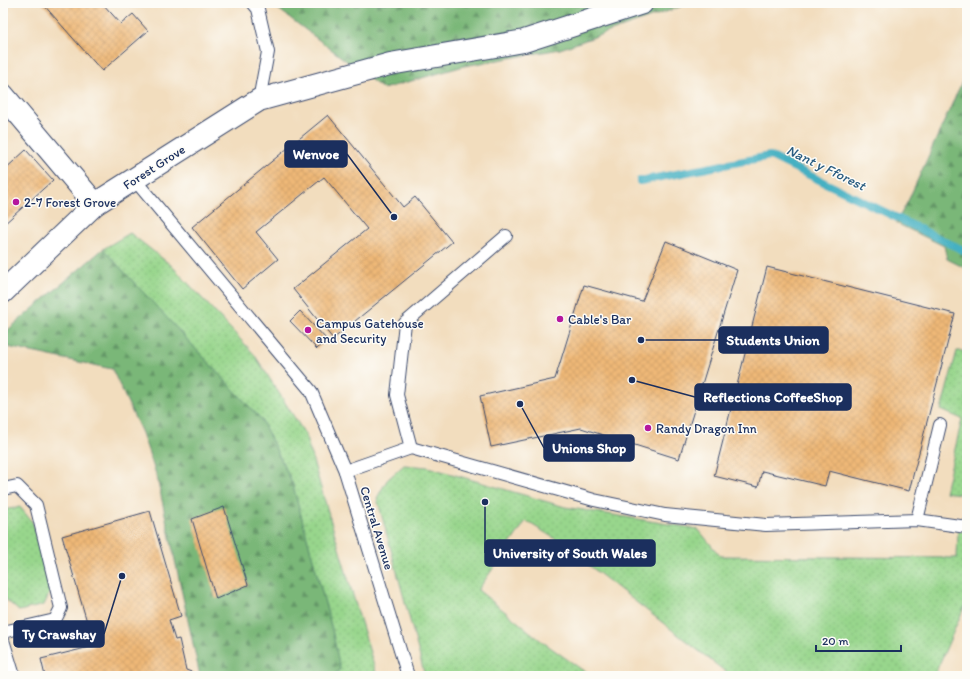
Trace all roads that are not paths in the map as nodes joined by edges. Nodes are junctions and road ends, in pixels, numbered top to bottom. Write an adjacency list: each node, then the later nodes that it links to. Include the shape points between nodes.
1 (253, 3): 4 (lane, via 258,9 268,52)
2 (642, 3): 4 (street, Forest Grove, via 524,41 390,64)
3 (3, 95): 6 (street)
4 (259, 100): 5 (street, Forest Grove)
5 (134, 179): 6 (street, Forest Grove); 11 (lane, Central Avenue, via 311,390)
6 (95, 204): 8 (street, Forest Grove)
7 (506, 236): 10 (lane, via 405,323 397,395)
8 (3, 292)
9 (940, 425): 13 (lane)
10 (411, 448): 11 (lane); 13 (lane, via 594,500 665,514 766,525)
11 (345, 471): 18 (lane, Central Avenue)
12 (3, 489): 15 (lane, via 17,486 36,506 61,608 55,620)
13 (918, 520): 14 (lane)
14 (967, 527)
15 (3, 632)
16 (3, 640): 17 (lane)
17 (14, 676)
18 (408, 676)

